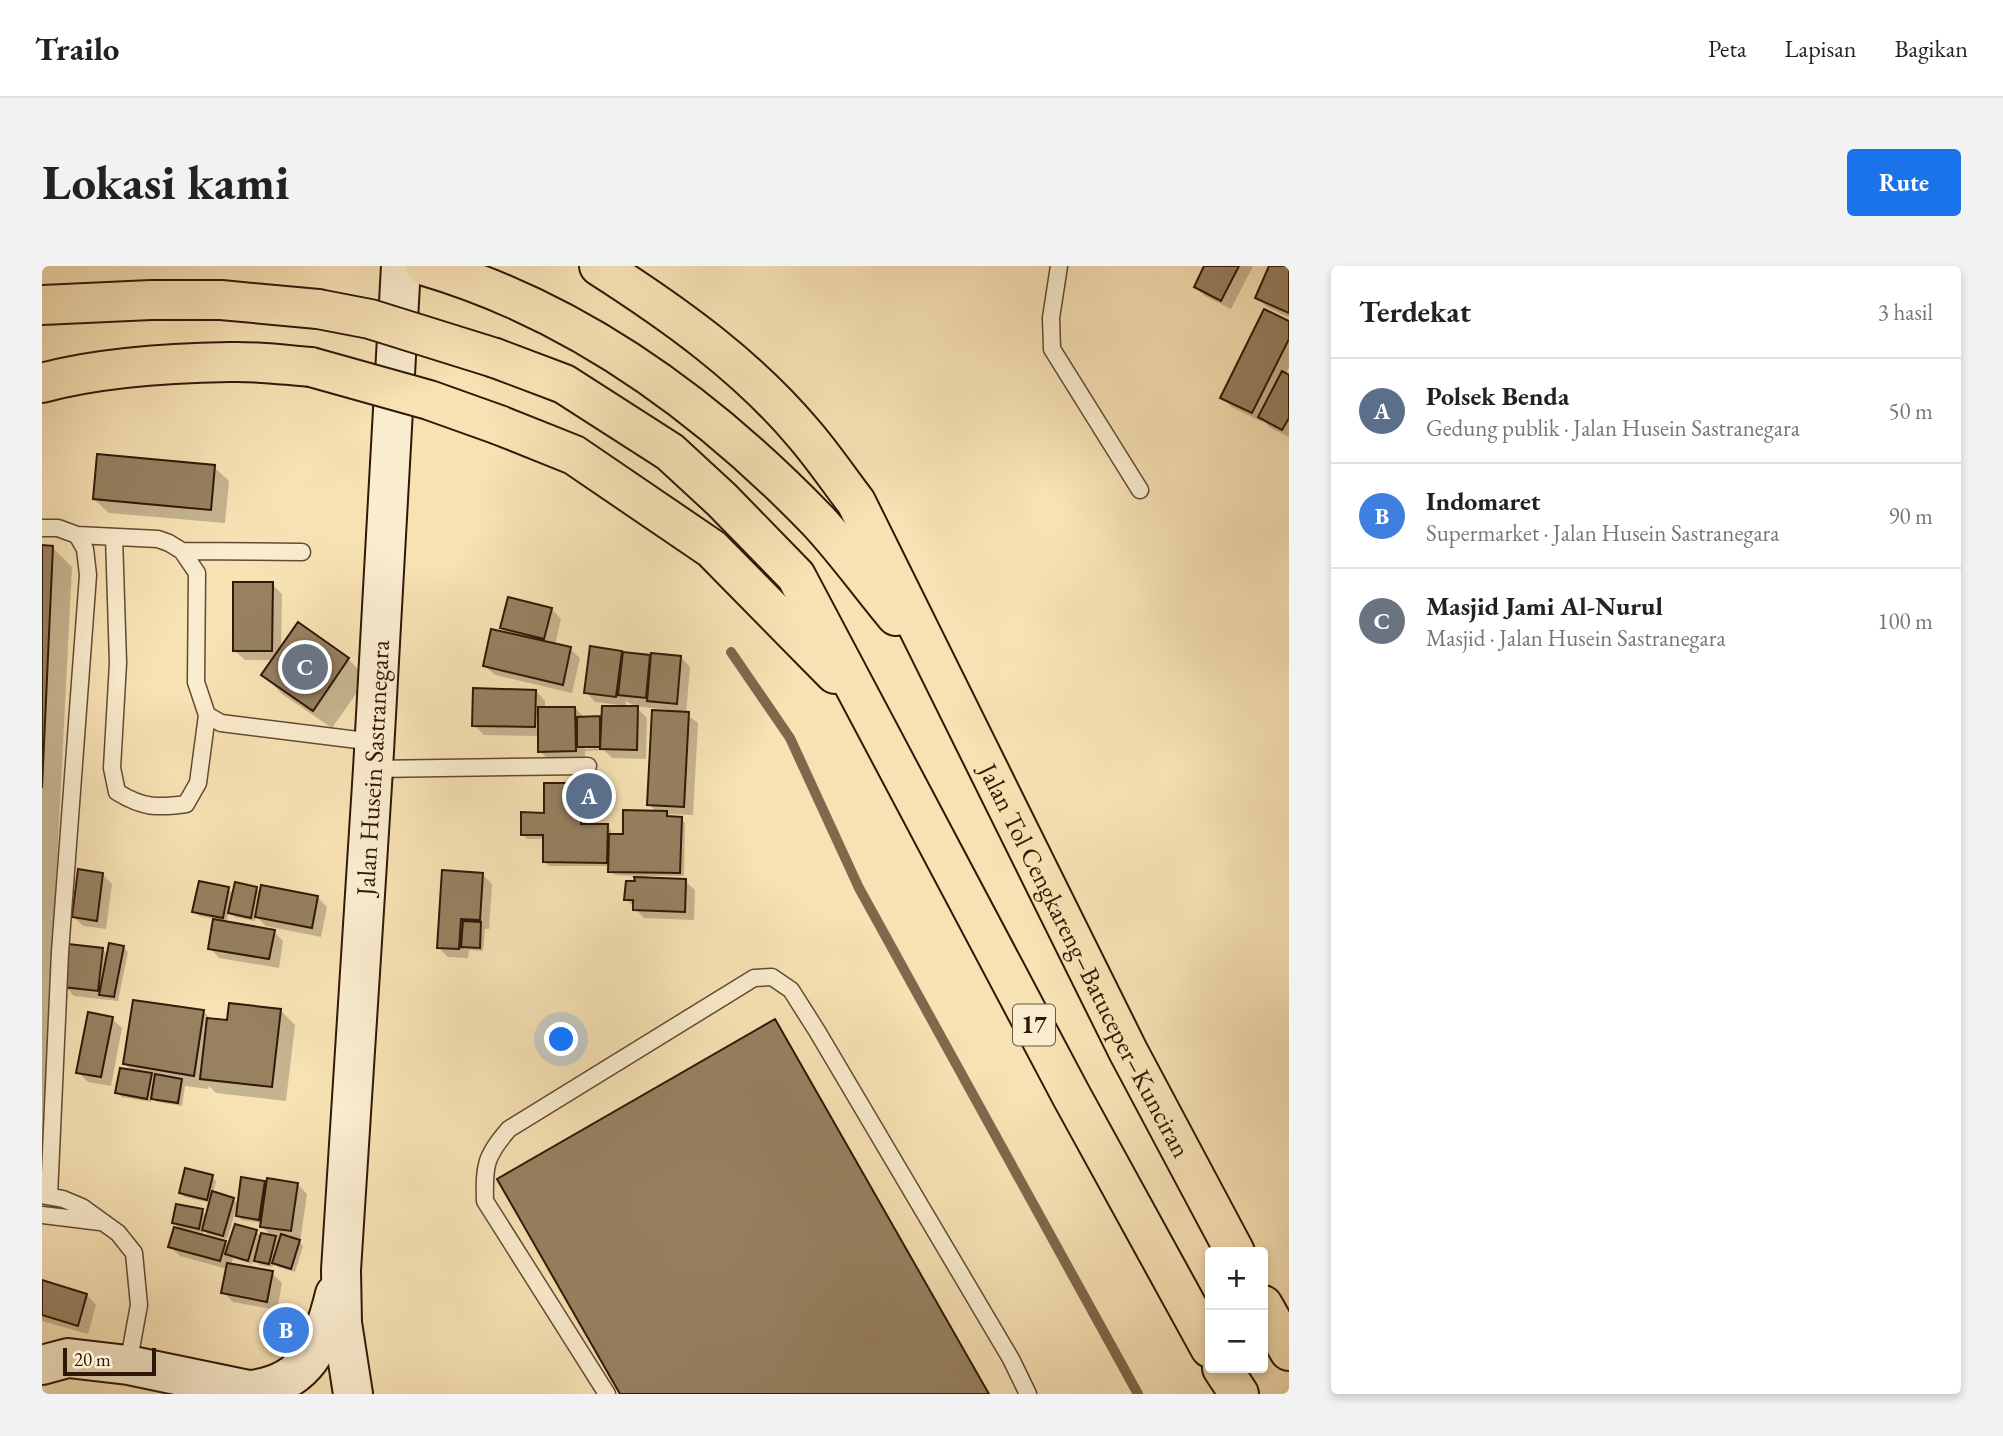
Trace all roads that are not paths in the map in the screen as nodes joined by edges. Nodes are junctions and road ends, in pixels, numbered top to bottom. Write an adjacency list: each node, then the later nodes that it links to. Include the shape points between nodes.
1 (401, 266): 16 (main road, Jalan Husein Sastranegara)
2 (425, 266): 13 (highway, via 504,294 600,343 659,381 737,442 820,523)
3 (599, 266): 13 (highway, via 720,351 804,434 856,502)
4 (1059, 266): 7 (lane, via 1051,318 1052,349)
5 (42, 305): 14 (highway, bridge, via 221,300 318,309 370,319 564,384 670,453 796,576)
6 (42, 383): 14 (highway, bridge, via 144,368 231,362 311,367 429,400 574,454 712,549)
7 (1140, 491)
8 (42, 528): 9 (lane, via 58,528)
9 (77, 536): 10 (lane); 18 (lane, via 85,549 88,575)
10 (114, 537): 11 (lane, via 158,539); 15 (lane, via 118,663 112,768 117,792 136,804 186,804 198,783)
11 (181, 551): 12 (lane); 15 (lane, via 197,573 196,682)
12 (302, 552)
13 (937, 667): 21 (highway, Jalan Tol Cengkareng–Batuceper–Kunciran, via 1128,1051)
14 (861, 701): 24 (highway, 17)
15 (207, 715): 16 (lane, via 222,723)
16 (374, 755): 17 (lane, via 420,769); 22 (main road, Jalan Husein Sastranegara)
17 (588, 766)
18 (45, 1196): 20 (lane, via 82,1207)
19 (42, 1215): 20 (lane)
20 (100, 1222): 27 (lane, via 118,1233 134,1253 139,1305)
21 (1232, 1247)
22 (341, 1270): 29 (main road, Jalan Husein Sastranegara, via 324,1332 307,1362 283,1383); 30 (main road, Jalan Husein Sastranegara, via 342,1323)
23 (1266, 1310): 25 (highway)
24 (1205, 1339)
25 (1289, 1351)
26 (42, 1365): 27 (main road, Jalan Husein Sastranegara, via 68,1358)
27 (128, 1365): 29 (main road, Jalan Husein Sastranegara)
28 (1225, 1373): 33 (highway)
29 (253, 1392)
30 (353, 1394)
31 (607, 1394): 32 (lane, via 485,1201 484,1171 493,1147 509,1129 754,978 772,977 791,990 817,1031)
32 (1028, 1394)
33 (1239, 1394)

